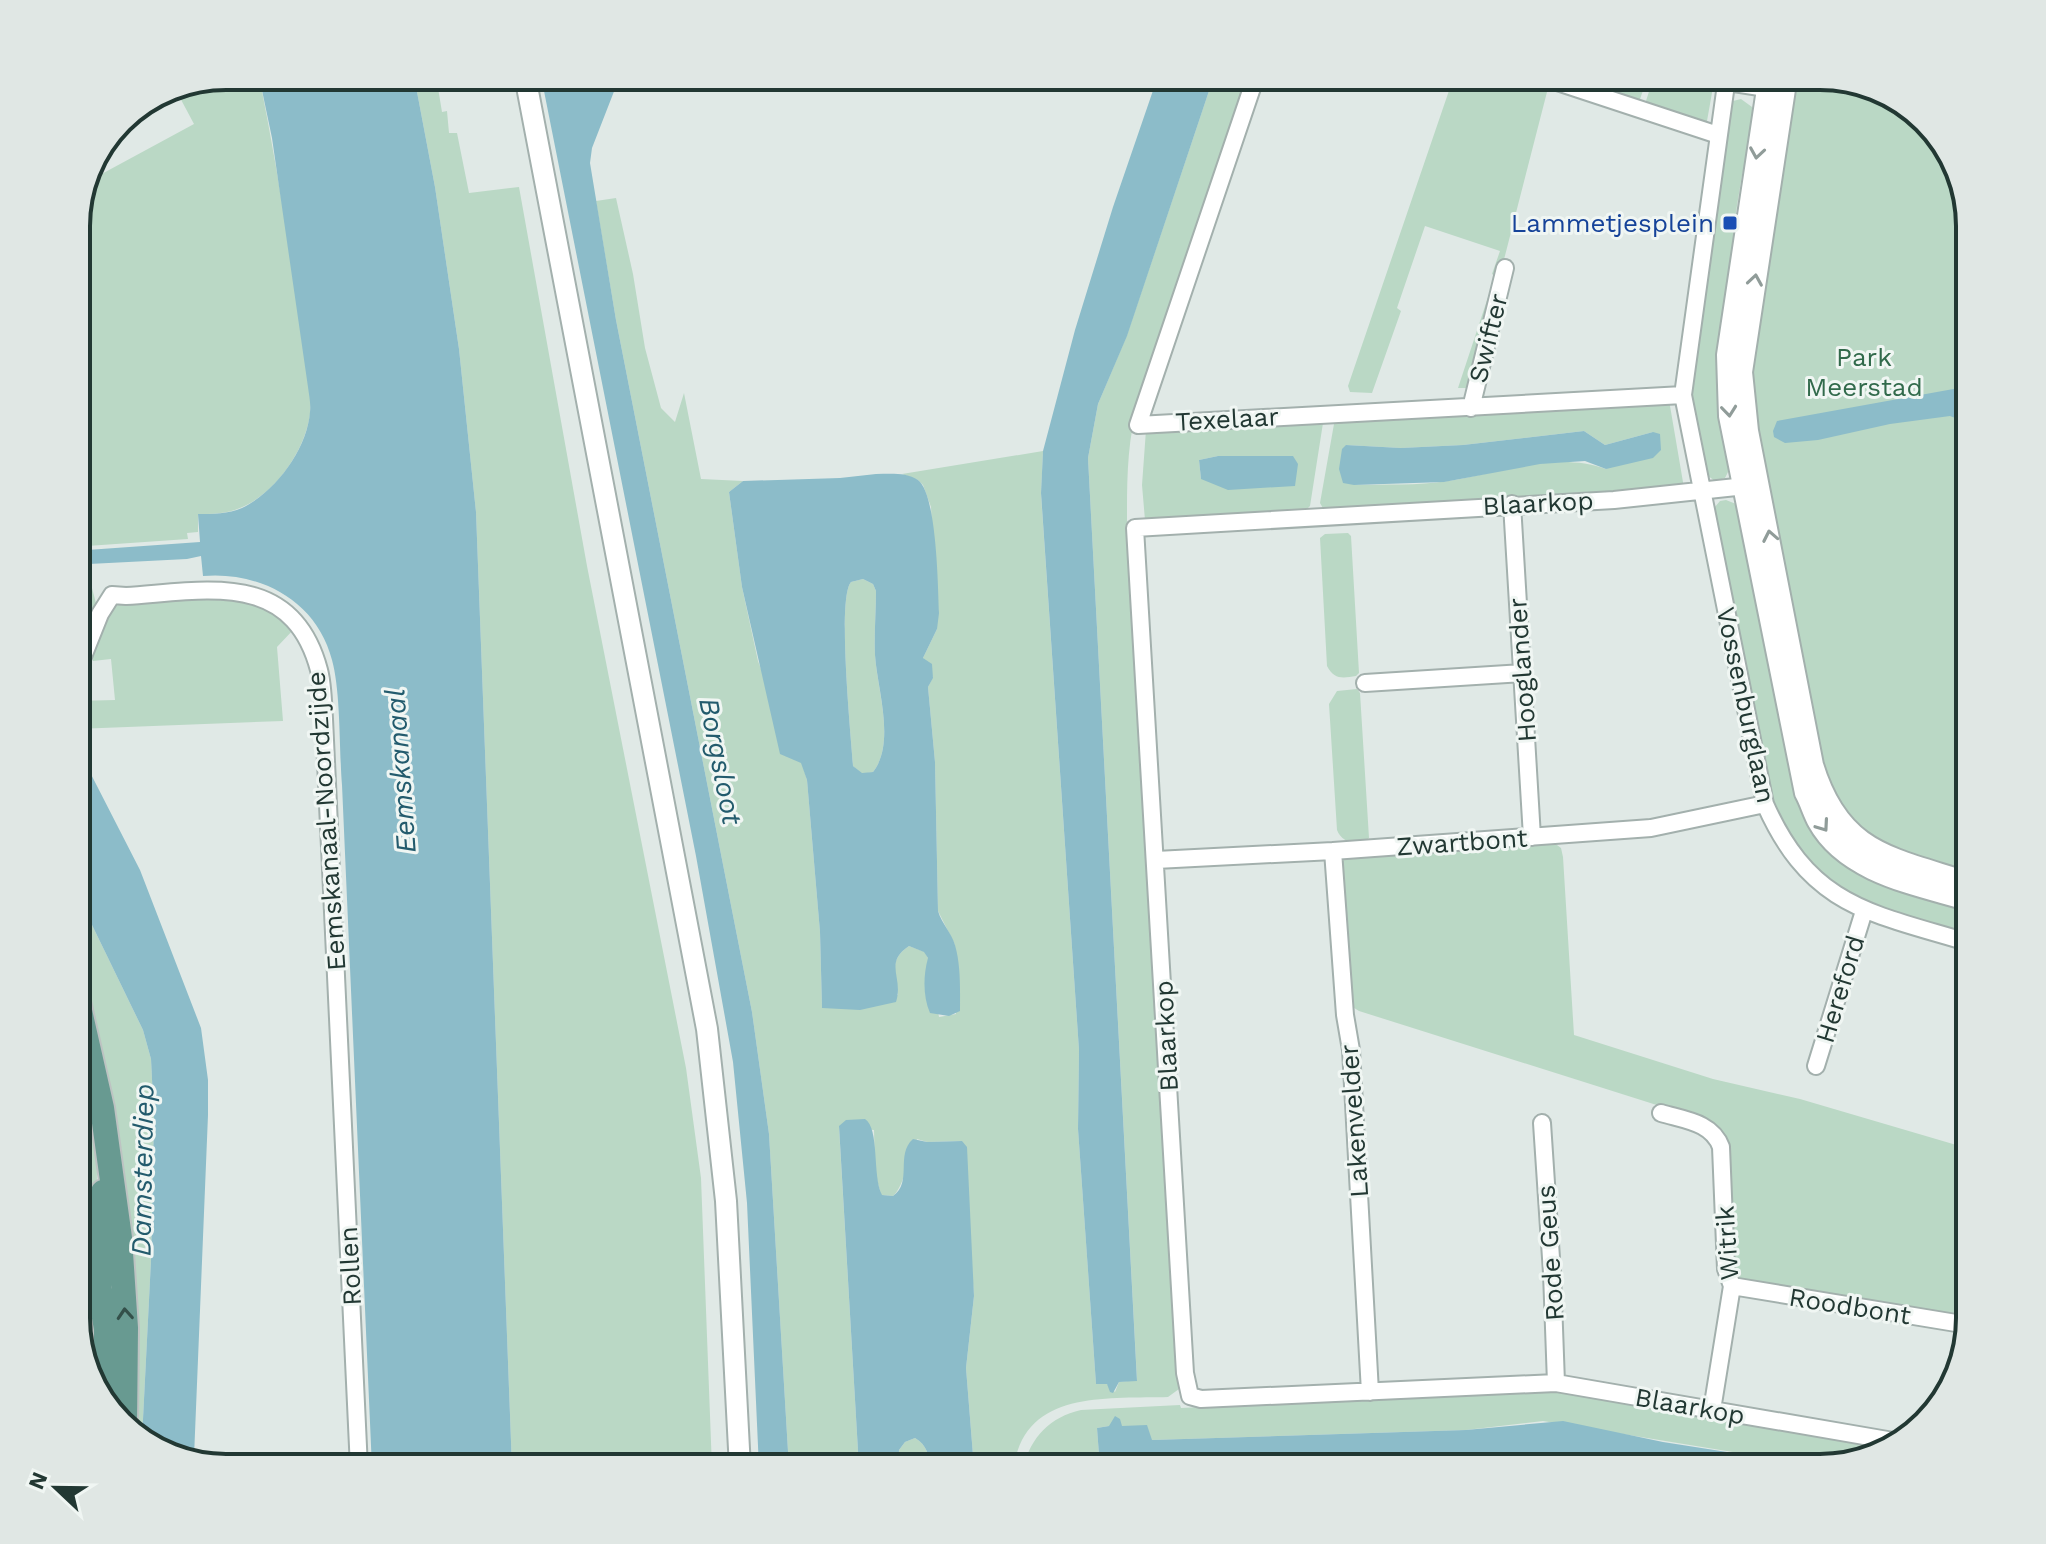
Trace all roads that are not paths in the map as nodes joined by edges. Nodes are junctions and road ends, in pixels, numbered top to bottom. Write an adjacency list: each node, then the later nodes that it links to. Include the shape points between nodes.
1 (528, 90): 37 (street, via 707,1029 726,1201)
2 (1251, 90): 9 (street, Texelaar, via 1138,425)
3 (1581, 90): 6 (street)
4 (1725, 90): 6 (street, Vossenburglaan)
5 (1776, 90): 10 (street, Vossenburglaan, via 1742,372)
6 (1718, 135): 8 (street, Vossenburglaan)
7 (1505, 268): 9 (street, Swifter)
8 (1683, 395): 9 (street, Texelaar); 11 (street, Vossenburglaan)
9 (1471, 408)
10 (1751, 486): 11 (street); 20 (street, Vossenburglaan, one-way to 10, via 1870,848 1836,816 1822,792); 21 (street, Vossenburglaan, one-way to 21, via 1805,793 1819,824 1844,852 1874,871)
11 (1701, 492): 12 (street, Blaarkop); 16 (street, Vossenburglaan)
12 (1512, 504): 14 (street, Hooglander); 19 (street, Blaarkop, via 1135,528)
13 (90, 639): 25 (street, Eemskanaal-Noordzijde, via 112,595 227,589 280,608 311,645 320,673)
14 (1523, 673): 15 (street); 17 (street, Hooglander)
15 (1365, 683)
16 (1765, 804): 17 (street, Zwartbont, via 1651,828); 22 (street, Vossenburglaan, via 1799,864)
17 (1532, 837): 18 (street, Zwartbont)
18 (1333, 851): 19 (street, Zwartbont); 33 (street, Lakenvelder, via 1351,1050)
19 (1156, 860): 33 (street, Blaarkop, via 1190,1396)
20 (1956, 878)
21 (1956, 897)
22 (1864, 911): 23 (street, Vossenburglaan); 26 (street, Hereford)
23 (1956, 939)
24 (90, 1055): 32 (main road, via 106,1149 99,1288)
25 (340, 1065): 36 (street, Rollen)
26 (1816, 1066)
27 (1661, 1113): 29 (street, Witrik, via 1708,1127 1718,1136 1726,1269)
28 (1542, 1123): 31 (street, Rode Geus)
29 (1732, 1286): 30 (street, Roodbont); 34 (street, Witrik)
30 (1955, 1323)
31 (1556, 1383): 33 (street, Blaarkop); 34 (street, Blaarkop)
32 (109, 1387)
33 (1370, 1392)
34 (1712, 1410): 35 (street, Blaarkop)
35 (1882, 1439)
36 (358, 1454)
37 (739, 1454)

